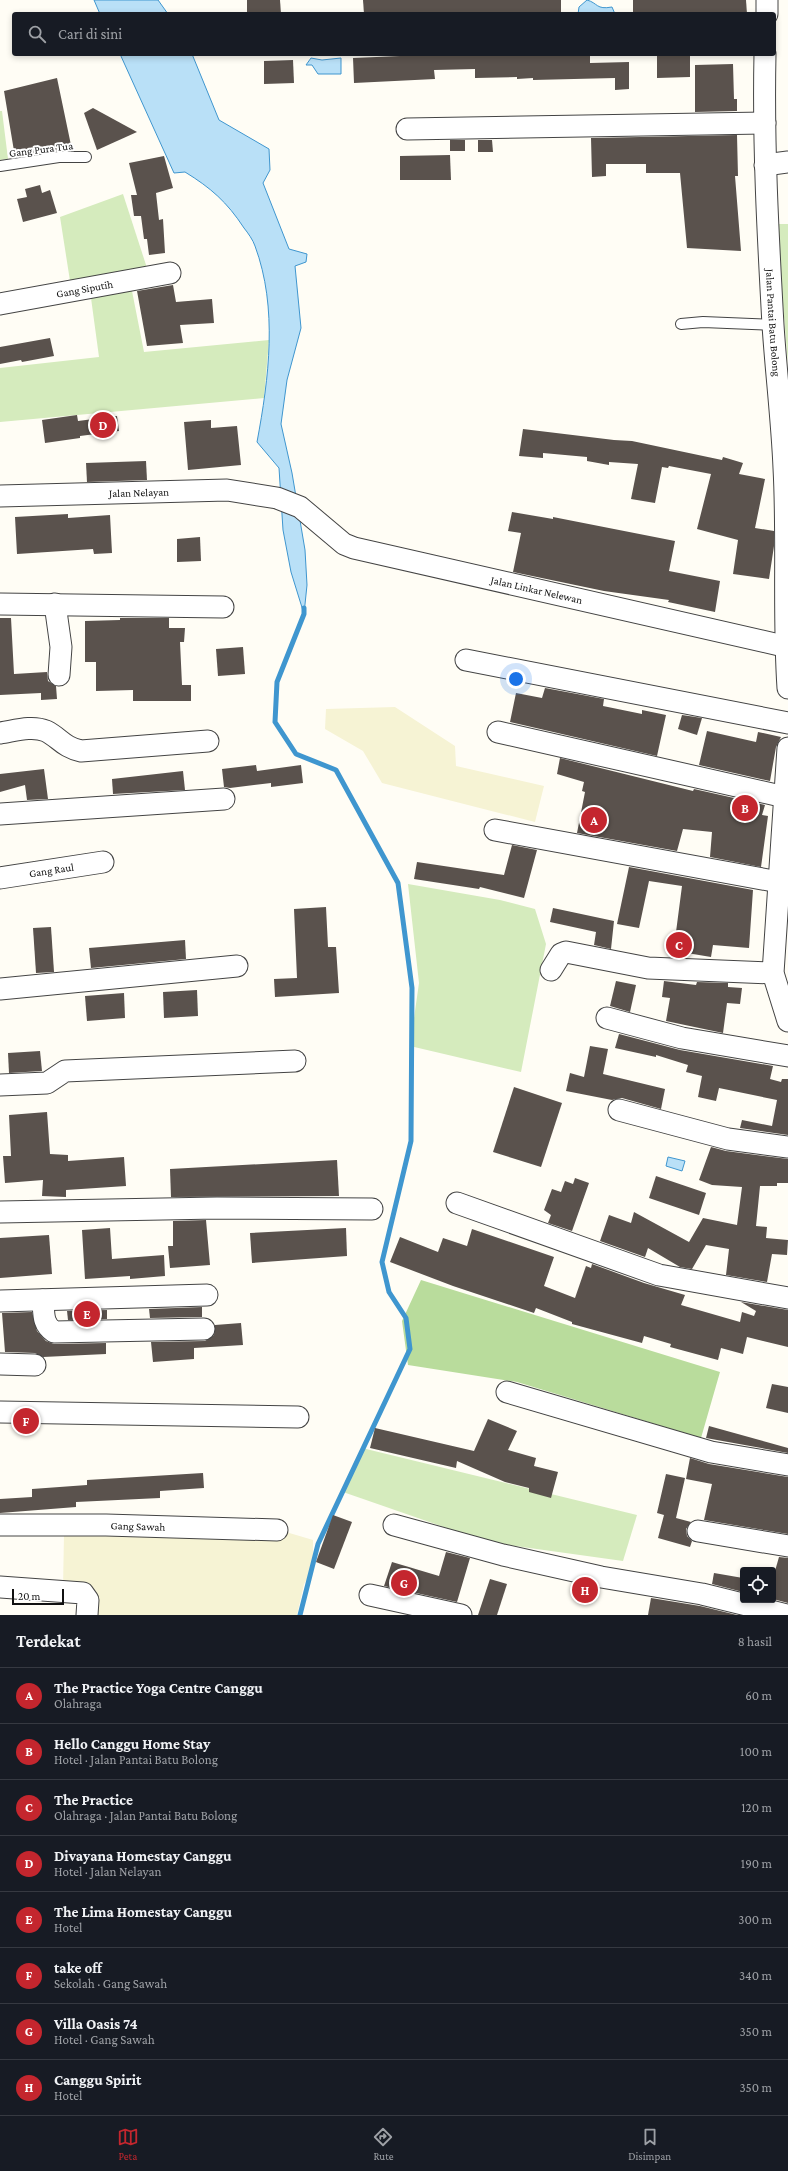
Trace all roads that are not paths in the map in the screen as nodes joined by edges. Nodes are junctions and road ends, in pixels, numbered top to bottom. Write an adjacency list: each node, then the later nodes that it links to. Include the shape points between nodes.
1 (767, 0): 2 (street)
2 (766, 12)
3 (766, 56): 4 (street, Jalan Pantai Batu Bolong)
4 (765, 123): 5 (street); 8 (street, Jalan Pantai Batu Bolong)
5 (406, 129)
6 (86, 157): 9 (lane, Gang Pura Tua, via 59,157)
7 (788, 162): 8 (street)
8 (765, 165): 13 (street, Jalan Pantai Batu Bolong)
9 (0, 166)
10 (170, 273): 11 (street, Gang Siputih)
11 (0, 304)
12 (680, 324): 13 (lane, via 703,322)
13 (773, 325): 14 (street, Jalan Pantai Batu Bolong)
14 (786, 467): 17 (street, Jalan Pantai Batu Bolong)
15 (0, 496): 16 (street, Jalan Nelayan, via 227,490 277,498)
16 (300, 507): 21 (street, Jalan Linkar Nelewan, via 344,544 354,548)
17 (787, 592): 21 (street, Jalan Pantai Batu Bolong)
18 (0, 604): 19 (street)
19 (56, 604): 20 (street); 23 (street, via 62,658)
20 (223, 606)
21 (787, 647): 24 (street, Jalan Pantai Batu Bolong)
22 (466, 660): 25 (street)
23 (59, 675)
24 (788, 688)
25 (788, 723)
26 (498, 732): 30 (street)
27 (0, 733): 28 (street, via 38,729 47,732 68,747 81,751)
28 (208, 741)
29 (788, 748): 30 (street)
30 (785, 797): 34 (street)
31 (224, 799): 32 (street)
32 (0, 814)
33 (495, 830): 37 (street)
34 (786, 841): 37 (street)
35 (103, 862): 36 (street, Gang Raul)
36 (0, 878)
37 (779, 882): 40 (street)
38 (237, 966): 41 (street)
39 (551, 970): 40 (street, via 561,954 566,952 648,968)
40 (773, 973): 42 (street)
41 (0, 988)
42 (787, 1016)
43 (607, 1018): 44 (street, via 682,1038)
44 (788, 1056)
45 (295, 1061): 46 (street, via 65,1071 47,1083)
46 (0, 1085)
47 (619, 1110): 48 (street, via 728,1140)
48 (788, 1147)
49 (457, 1203): 53 (street, via 659,1275)
50 (372, 1209): 51 (street, via 217,1208)
51 (0, 1212)
52 (207, 1295): 54 (street)
53 (788, 1298)
54 (43, 1300): 55 (street); 56 (street, via 45,1321 48,1328 54,1332)
55 (0, 1301)
56 (204, 1329)
57 (0, 1364): 58 (street)
58 (35, 1365)
59 (507, 1392): 62 (street, via 711,1452)
60 (0, 1412): 61 (street)
61 (298, 1417)
62 (788, 1465)
63 (0, 1525): 65 (street, Gang Sawah)
64 (394, 1525): 72 (street, via 503,1555 601,1577 702,1594)
65 (277, 1530)
66 (698, 1531): 67 (street)
67 (788, 1546)
68 (0, 1587): 70 (street, via 83,1592 88,1600)
69 (370, 1595): 71 (street)
70 (87, 1615)
71 (462, 1615)
72 (787, 1615)

